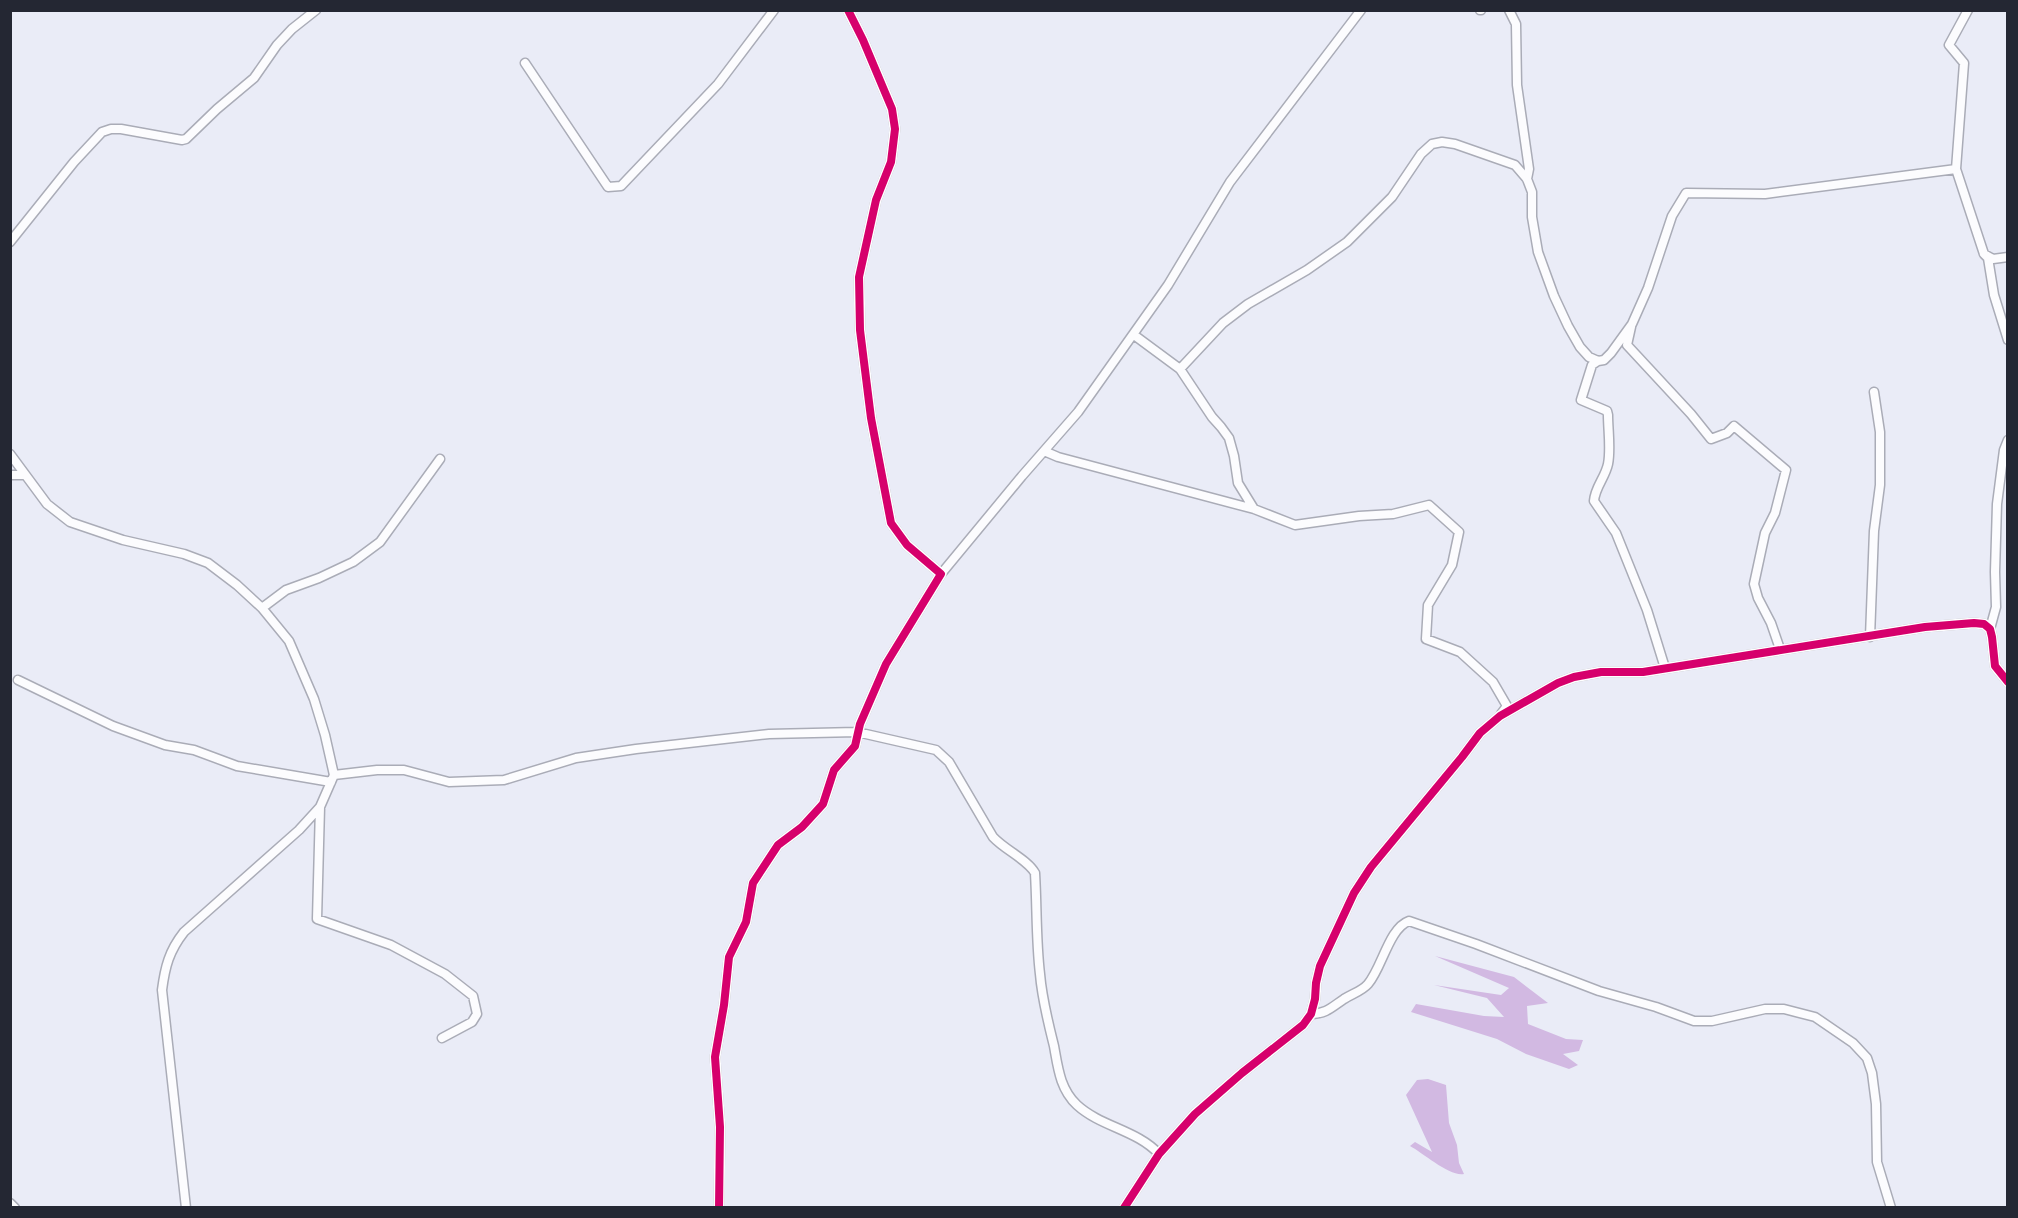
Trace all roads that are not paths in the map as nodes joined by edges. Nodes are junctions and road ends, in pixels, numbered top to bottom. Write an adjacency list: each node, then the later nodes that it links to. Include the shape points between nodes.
1 (316, 10): 10 (street, via 277,45 254,78 186,139 121,129 102,132)
2 (774, 10): 7 (street, via 718,84 621,186 609,187)
3 (848, 10): 26 (street, via 892,109 895,129 891,162 876,200 859,278 860,330 871,418 891,523 907,545)
4 (1361, 10): 14 (street, via 1230,183)
5 (1509, 10): 9 (street, via 1516,24 1517,85 1529,169)
6 (1968, 10): 8 (street, via 1949,45 1964,63)
7 (525, 63)
8 (1956, 169): 11 (street); 13 (street, via 1765,194 1686,193 1662,240 1659,258)
9 (1527, 179): 16 (street, via 1532,192 1538,252 1554,296 1580,346); 17 (street, via 1515,165 1455,144 1432,144 1392,196 1347,242 1248,304)
10 (10, 242)
11 (1984, 254): 12 (street, via 1994,259); 15 (street)
12 (2007, 257)
13 (1632, 324): 16 (street, via 1611,353); 30 (street, via 1627,345 1711,440 1734,426 1786,470 1775,513 1765,532 1754,584)
14 (1134, 335): 17 (street); 20 (street)
15 (2007, 340)
16 (1598, 361): 31 (street, via 1592,364 1581,400 1608,415 1609,462 1594,501 1616,533 1647,609)
17 (1180, 369): 25 (street, via 1228,438 1238,483)
18 (1874, 392): 29 (street, via 1880,432 1880,485)
19 (2007, 440): 28 (street, via 1997,504 1996,607)
20 (1044, 451): 25 (street); 26 (street)
21 (10, 454): 24 (street)
22 (440, 459): 27 (street, via 380,542 353,562 286,590)
23 (10, 475): 24 (street)
24 (24, 475): 27 (street, via 47,504 70,522 208,563)
25 (1254, 508): 34 (street, via 1301,525 1430,506 1459,532 1452,565 1428,605 1426,639 1460,652 1493,682 1507,706)
26 (941, 574): 35 (street, via 886,664)
27 (262, 608): 36 (street, via 289,641 305,674 326,735)
28 (1990, 629): 29 (street, via 1984,624 1962,623); 33 (street, via 1995,666)
29 (1870, 637): 30 (street)
30 (1780, 649): 31 (street)
31 (1665, 668): 34 (street, via 1574,677)
32 (18, 680): 36 (street, via 113,726 165,745 194,750 237,766)
33 (2007, 682)
34 (1500, 716): 38 (street, via 1480,733 1354,893 1320,966)
35 (857, 732): 36 (street, via 769,734 636,749 576,758 504,780 449,782 404,770 376,770); 40 (street, via 936,750 949,762 993,837 1034,869 1044,1010 1064,1087 1076,1104 1094,1118 1143,1141); 44 (street, via 855,746 834,770 823,804 778,845 753,883 746,922 729,957 715,1057 720,1127)
36 (332, 779): 37 (street)
37 (320, 807): 39 (street, via 317,919 391,945 445,974 473,996 477,1014 472,1022); 42 (street, via 184,932 169,953 162,990)
38 (1311, 1014): 40 (street, via 1287,1039 1195,1114); 46 (street, via 1329,1011 1366,986 1394,936 1409,921 1599,991 1694,1021 1765,1009 1784,1009 1815,1017 1853,1043 1867,1058 1876,1104 1877,1162)
39 (442, 1038)
40 (1159, 1154): 45 (street)
41 (10, 1203): 43 (street)
42 (183, 1207)
43 (15, 1208)
44 (719, 1208)
45 (1124, 1208)
46 (1891, 1208)

